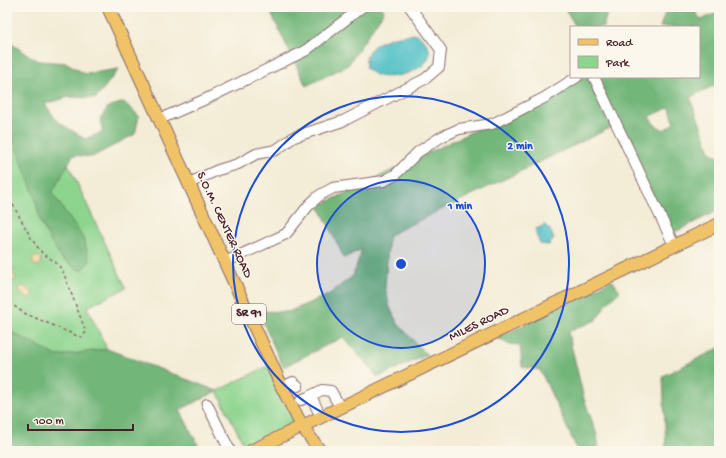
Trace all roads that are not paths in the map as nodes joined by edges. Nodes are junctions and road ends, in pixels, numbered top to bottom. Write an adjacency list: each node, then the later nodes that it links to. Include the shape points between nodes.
1 (108, 7): 6 (main road, S.O.M. CENTER ROAD / SR 91)
2 (362, 7): 6 (street, via 305,52)
3 (410, 7): 7 (street, via 437,42 442,54 439,67 425,79 343,121 294,136 276,150 256,154 238,164)
4 (574, 78): 10 (street, via 544,98 492,124 459,129 428,145 384,181 333,188 309,205 286,234)
5 (594, 78): 9 (street)
6 (160, 119): 7 (main road, S.O.M. CENTER ROAD / SR 91)
7 (189, 183): 10 (main road, S.O.M. CENTER ROAD / SR 91)
8 (719, 224): 9 (main road, MILES ROAD)
9 (674, 245): 14 (main road, MILES ROAD)
10 (225, 262): 11 (main road, S.O.M. CENTER ROAD / SR 91)
11 (282, 387): 12 (main road, S.O.M. CENTER ROAD / SR 91); 12 (street, via 293,382)
12 (299, 396): 14 (street, via 331,390); 15 (street, via 312,398); 16 (main road, S.O.M. CENTER ROAD / SR 91)
13 (207, 404): 17 (street)
14 (340, 407): 15 (main road, MILES ROAD)
15 (321, 417): 16 (main road, MILES ROAD)
16 (302, 426): 18 (main road, MILES ROAD); 19 (main road, S.O.M. CENTER ROAD / SR 91)
17 (230, 451)
18 (251, 451)
19 (320, 451)

